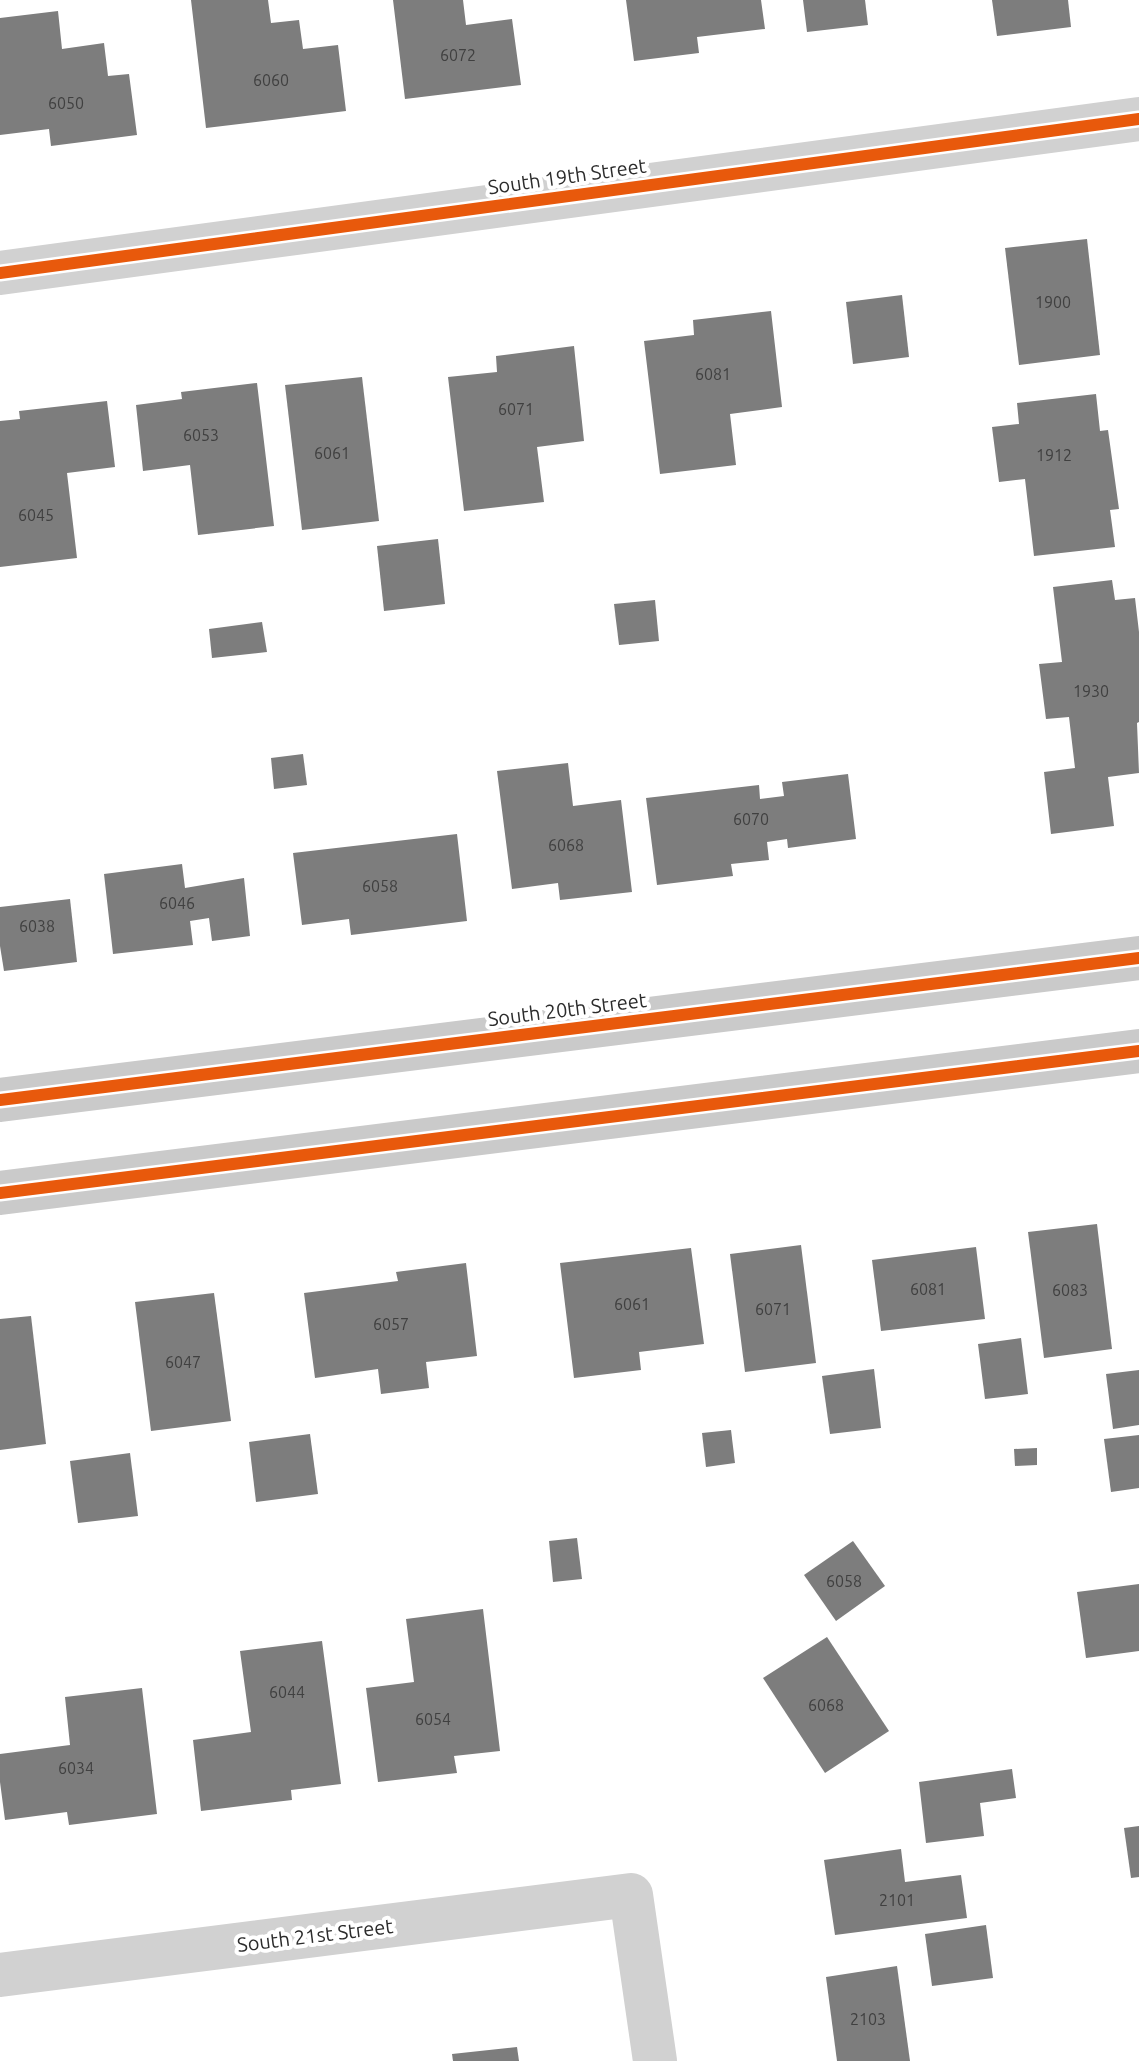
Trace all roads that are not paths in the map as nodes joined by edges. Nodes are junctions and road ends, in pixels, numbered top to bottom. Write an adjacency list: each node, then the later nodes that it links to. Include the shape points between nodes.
1 (1139, 119): 2 (street, South 19th Street)
2 (0, 273)
3 (1139, 958): 5 (street, South 20th Street)
4 (1139, 1051): 6 (street)
5 (0, 1100)
6 (0, 1193)
7 (0, 1975): 8 (street, South 21st Street, via 631,1895)
8 (655, 2061)

